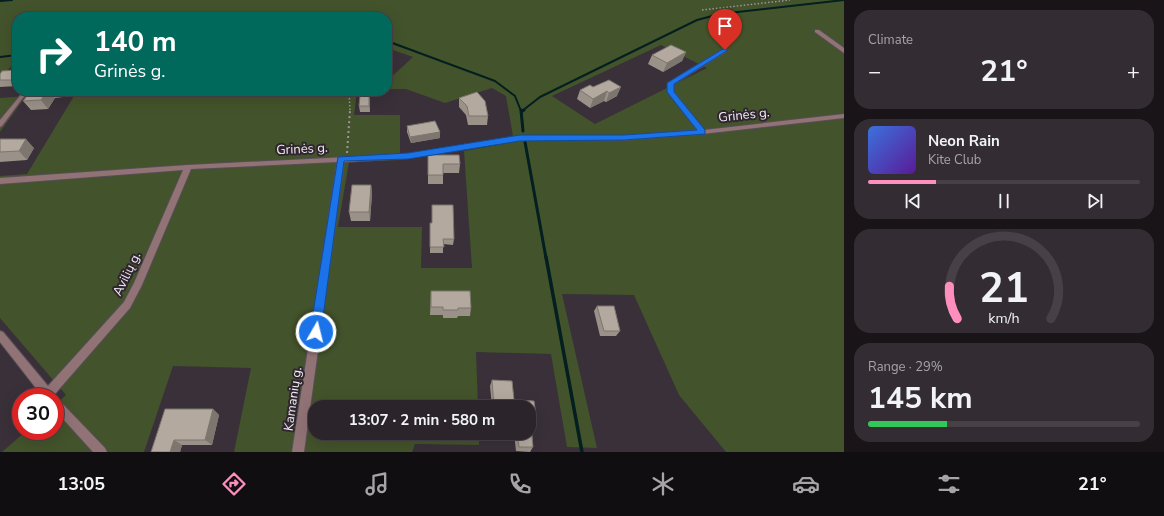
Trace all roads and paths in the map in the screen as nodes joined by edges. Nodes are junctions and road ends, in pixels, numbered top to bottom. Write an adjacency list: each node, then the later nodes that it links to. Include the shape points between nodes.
1 (790, 0): 2 (path)
2 (702, 10)
3 (817, 31): 5 (street)
4 (725, 50): 10 (street, via 671,83 671,92)
5 (844, 51)
6 (22, 96): 9 (street)
7 (349, 96): 11 (path, via 350,115)
8 (844, 116): 10 (street, Grinės g.)
9 (0, 125)
10 (702, 132): 11 (street, Grinės g., via 624,138 520,138 408,156)
11 (344, 159): 12 (street, Grinės g.); 19 (street, Kamanių g.)
12 (188, 167): 13 (street, Grinės g.); 16 (street, Avilių g., via 138,285 127,304)
13 (0, 181)
14 (0, 335): 15 (street)
15 (43, 388)
16 (59, 388)
17 (64, 412): 18 (street)
18 (101, 452)
19 (298, 452)

